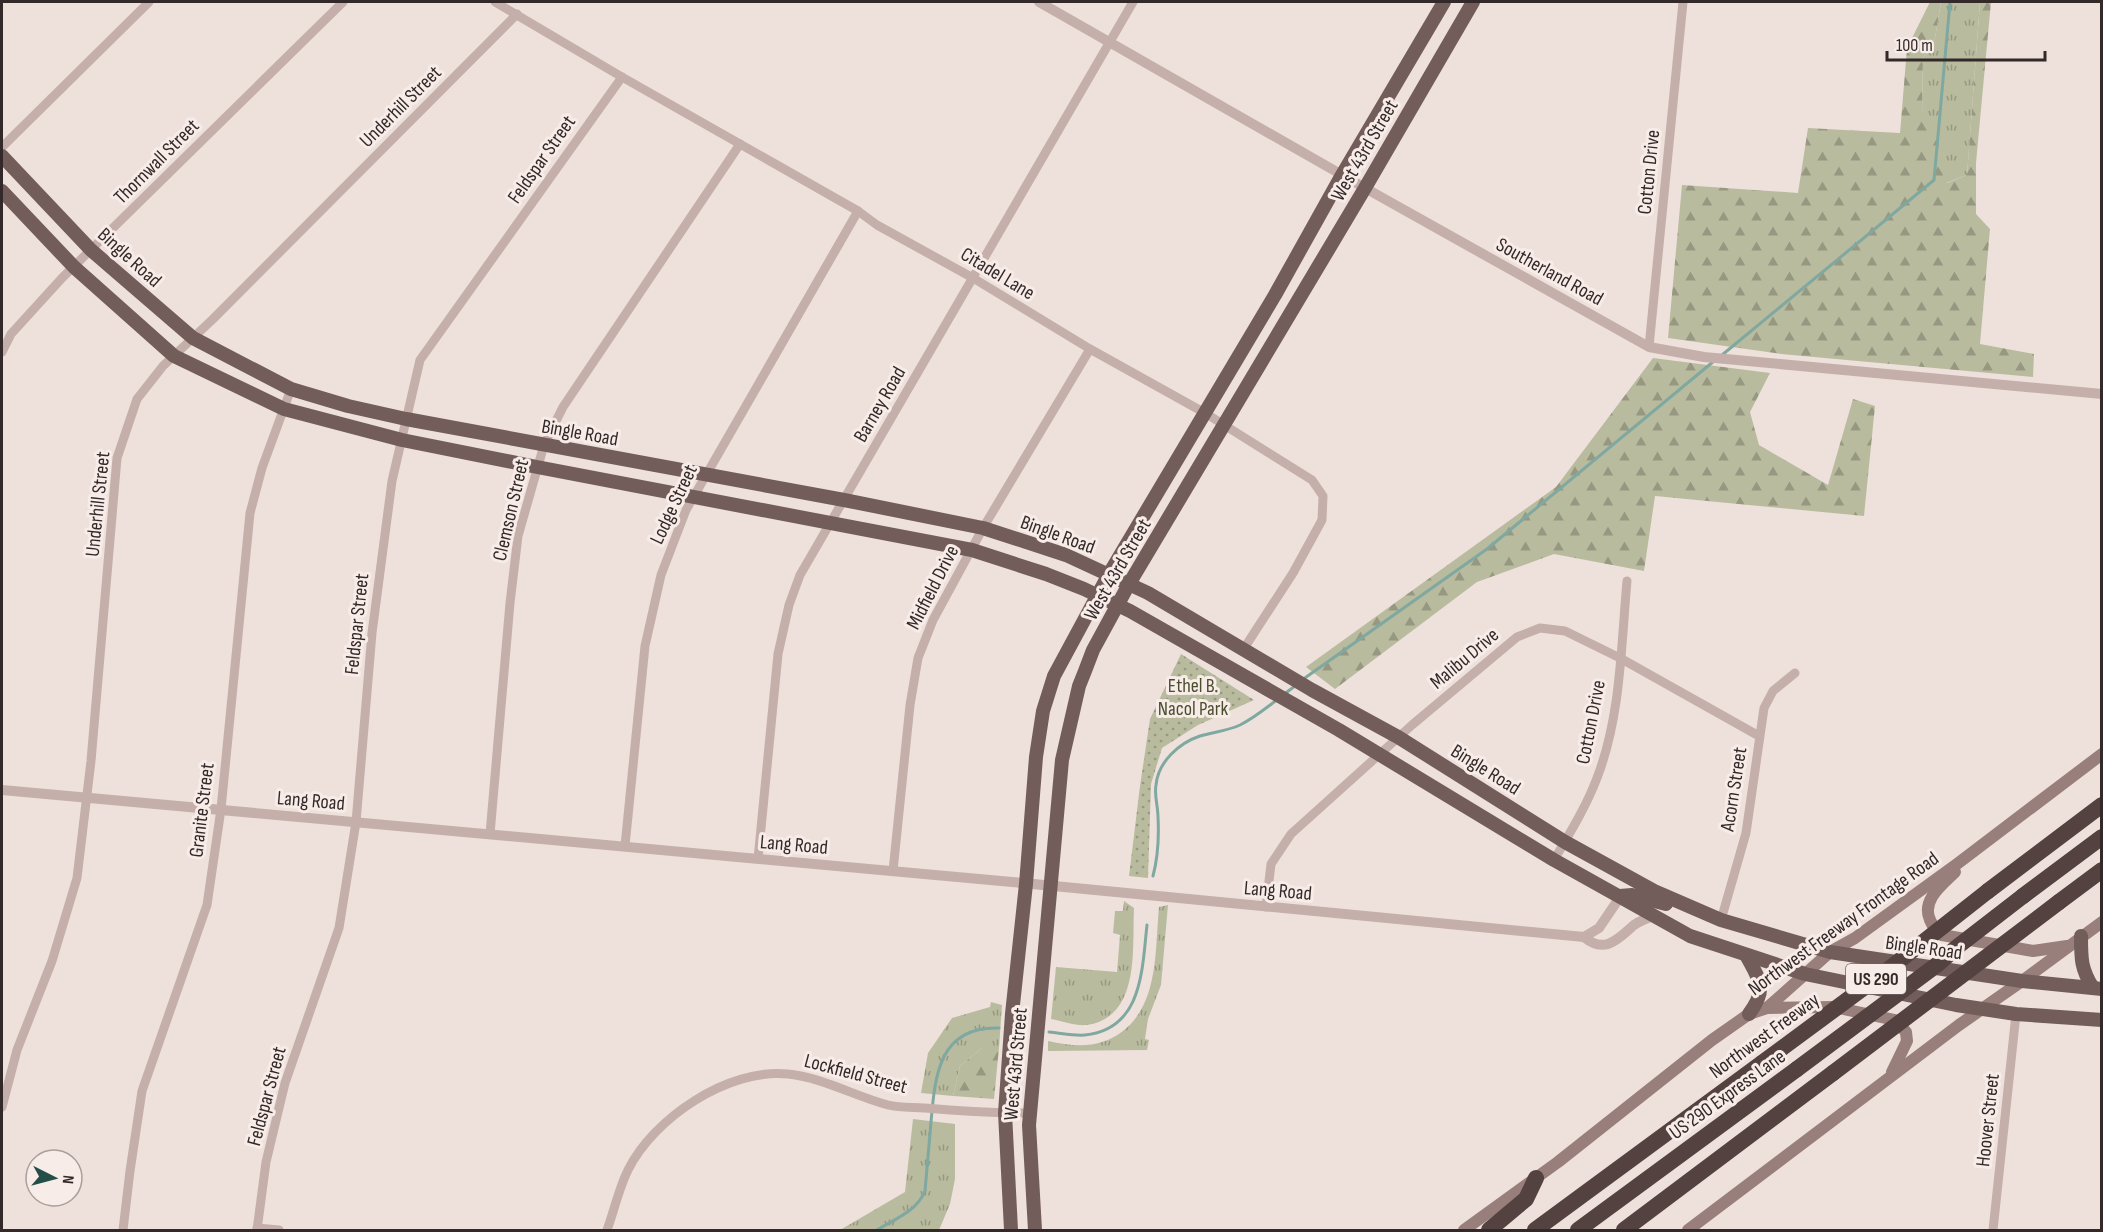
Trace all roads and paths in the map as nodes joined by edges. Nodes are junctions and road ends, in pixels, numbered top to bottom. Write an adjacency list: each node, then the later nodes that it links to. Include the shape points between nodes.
1 (149, 2): 15 (street)
2 (343, 2): 21 (street, Thornwall Street)
3 (495, 2): 9 (street, Citadel Lane)
4 (1039, 2): 12 (street, Southerland Road)
5 (1133, 2): 12 (street, Barney Road)
6 (1444, 2): 10 (main road, West 43rd Street)
7 (1473, 2): 11 (main road, West 43rd Street)
8 (1683, 2): 27 (street, Cotton Drive)
9 (517, 14): 13 (street, Citadel Lane); 26 (street, Underhill Street)
10 (1436, 17): 11 (main road); 17 (main road, West 43rd Street)
11 (1458, 27): 18 (main road, West 43rd Street)
12 (1110, 41): 17 (street, Southerland Road); 23 (street, Barney Road)
13 (622, 77): 14 (street, Citadel Lane); 35 (street, Feldspar Street, via 420,360)
14 (740, 144): 20 (street, Citadel Lane); 38 (street, Clemson Street, via 563,407)
15 (2, 147)
16 (2, 156): 21 (main road, Bingle Road)
17 (1342, 175): 18 (street, Southerland Road); 24 (main road, West 43rd Street)
18 (1365, 188): 25 (main road, West 43rd Street); 27 (street, Southerland Road)
19 (2, 190): 22 (main road)
20 (858, 211): 23 (street, Citadel Lane); 40 (street, Lodge Street)
21 (91, 250): 22 (street, Thornwall Street); 26 (main road, Bingle Road)
22 (74, 267): 29 (street, Thornwall Street, via 12,334); 30 (main road)
23 (974, 278): 28 (street, Citadel Lane); 42 (street, Barney Road)
24 (1275, 296): 25 (main road); 34 (main road, West 43rd Street)
25 (1294, 308): 36 (main road, West 43rd Street)
26 (193, 338): 30 (street, Underhill Street); 31 (main road, Bingle Road)
27 (1649, 347): 32 (street, Southerland Road, via 1704,357)
28 (1090, 349): 34 (street, Citadel Lane); 44 (street, Midfield Drive)
29 (2, 352)
30 (174, 356): 33 (main road); 63 (street, Underhill Street, via 137,399 117,458)
31 (291, 389): 33 (street, Granite Street); 35 (main road, Bingle Road)
32 (2102, 394)
33 (284, 408): 37 (main road); 65 (street, Granite Street, via 250,513)
34 (1205, 413): 36 (street, Citadel Lane); 46 (main road, West 43rd Street)
35 (406, 419): 37 (street, Feldspar Street); 38 (main road, Bingle Road)
36 (1224, 425): 48 (main road, West 43rd Street); 51 (street, Citadel Lane, via 1312,480 1323,496 1322,520)
37 (402, 440): 39 (main road); 66 (street, Feldspar Street, via 392,482 372,633)
38 (544, 446): 39 (street, Clemson Street); 40 (main road, Bingle Road)
39 (537, 467): 41 (main road); 67 (street, Clemson Street, via 515,558)
40 (705, 475): 41 (street, Lodge Street); 42 (main road, Bingle Road)
41 (693, 497): 43 (main road); 70 (street, Lodge Street, via 661,575 649,621)
42 (844, 500): 43 (street, Barney Road); 44 (main road, Bingle Road)
43 (830, 522): 45 (main road); 72 (street, Barney Road, via 800,575 782,632)
44 (983, 528): 45 (street, Midfield Drive); 46 (main road, Bingle Road)
45 (972, 550): 49 (main road); 75 (street, Midfield Drive, via 933,620 918,658)
46 (1109, 574): 48 (main road, Bingle Road); 49 (main road, West 43rd Street)
47 (1627, 581): 52 (street, Cotton Drive)
48 (1129, 584): 50 (main road, West 43rd Street); 51 (main road, Bingle Road)
49 (1097, 595): 50 (main road); 60 (main road, West 43rd Street, via 1053,676)
50 (1118, 605): 55 (main road); 61 (main road, West 43rd Street, via 1079,686)
51 (1244, 650): 54 (main road, Bingle Road)
52 (1620, 658): 56 (street, Malibu Drive); 57 (street, Malibu Drive, via 1565,631 1540,628 1517,637); 69 (street, Cotton Drive, via 1606,751)
53 (1795, 673): 56 (street, Acorn Street, via 1773,691 1764,708)
54 (1351, 711): 55 (main road); 57 (main road, Bingle Road)
55 (1340, 730): 58 (main road)
56 (1759, 736): 81 (street, Acorn Street, via 1746,833)
57 (1398, 737): 58 (street, Malibu Drive); 69 (main road, Bingle Road)
58 (1380, 754): 73 (main road); 79 (street, Malibu Drive, via 1291,834 1271,864)
59 (2102, 754): 71 (main road, Northwest Freeway Frontage Road)
60 (1036, 757): 61 (main road); 76 (main road, West 43rd Street)
61 (1062, 760): 77 (main road, West 43rd Street)
62 (2, 790): 63 (street, Lang Road)
63 (87, 797): 65 (street, Lang Road); 97 (street, Underhill Street, via 77,878 52,961 17,1050)
64 (2102, 805): 109 (highway, Northwest Freeway / US 290, bridge, via 1885,972)
65 (220, 809): 66 (street, Lang Road); 102 (street, Granite Street, via 207,904 142,1091)
66 (356, 822): 67 (street, Lang Road); 101 (street, Feldspar Street, via 339,928 285,1083 266,1162)
67 (490, 834): 70 (street, Lang Road)
68 (2102, 837): 110 (highway, US 290 Express Lane, bridge, via 1938,964)
69 (1565, 842): 73 (street, Cotton Drive); 81 (main road, Bingle Road, via 1654,891)
70 (626, 846): 72 (street, Lang Road)
71 (1976, 849): 85 (main road, via 1932,896 1928,916 1935,931 2033,951); 86 (main road, Northwest Freeway Frontage Road)
72 (758, 859): 75 (street, Lang Road)
73 (1554, 860): 78 (main road)
74 (2102, 870): 111 (highway, US 290, bridge)
75 (893, 871): 76 (street, Lang Road)
76 (1026, 884): 77 (street, Lang Road); 98 (main road, West 43rd Street)
77 (1052, 886): 79 (street, Lang Road); 99 (main road, West 43rd Street)
78 (1620, 897): 80 (main road); 81 (main road, via 1632,895); 84 (street, via 1599,928)
79 (1266, 907): 84 (street, Lang Road)
80 (1652, 916): 84 (street, Lang Road, via 1636,923 1610,944 1591,943); 87 (main road, via 1690,936)
81 (1716, 918): 86 (main road, Bingle Road)
82 (2102, 922): 83 (main road)
83 (2081, 936): 85 (main road); 90 (main road, via 2084,974)
84 (1584, 937)
85 (2067, 946): 89 (main road)
86 (1830, 952): 88 (main road, Northwest Freeway Frontage Road); 89 (main road, Bingle Road)
87 (1746, 955): 88 (main road); 93 (main road, via 1761,988 1760,999)
88 (1805, 974): 91 (main road, Northwest Freeway Frontage Road); 92 (main road)
89 (2022, 981): 90 (main road, Bingle Road); 92 (main road)
90 (2097, 989)
91 (1767, 1008): 93 (main road, Northwest Freeway Frontage Road); 96 (main road, via 1834,1007 1895,1020 1906,1032 1907,1041 1895,1068)
92 (1981, 1008): 94 (main road); 96 (main road)
93 (1749, 1014): 100 (main road, Northwest Freeway Frontage Road)
94 (2016, 1014): 95 (main road); 113 (street, Hoover Street)
95 (2102, 1020)
96 (1881, 1085): 112 (main road)
97 (2, 1107)
98 (1005, 1113): 99 (street, Lockfield Street); 104 (street, Lockfield Street, via 889,1105 788,1074 742,1079 685,1106 653,1133 628,1170); 105 (main road, West 43rd Street)
99 (1030, 1113): 106 (main road, West 43rd Street)
100 (1536, 1178): 107 (main road, Northwest Freeway Frontage Road); 108 (highway, via 1526,1199)
101 (257, 1229): 103 (street)
102 (123, 1230)
103 (279, 1230)
104 (607, 1230)
105 (1011, 1230)
106 (1035, 1230)
107 (1464, 1230)
108 (1489, 1230)
109 (1535, 1230)
110 (1578, 1230)
111 (1624, 1230)
112 (1688, 1230)
113 (1993, 1230)

